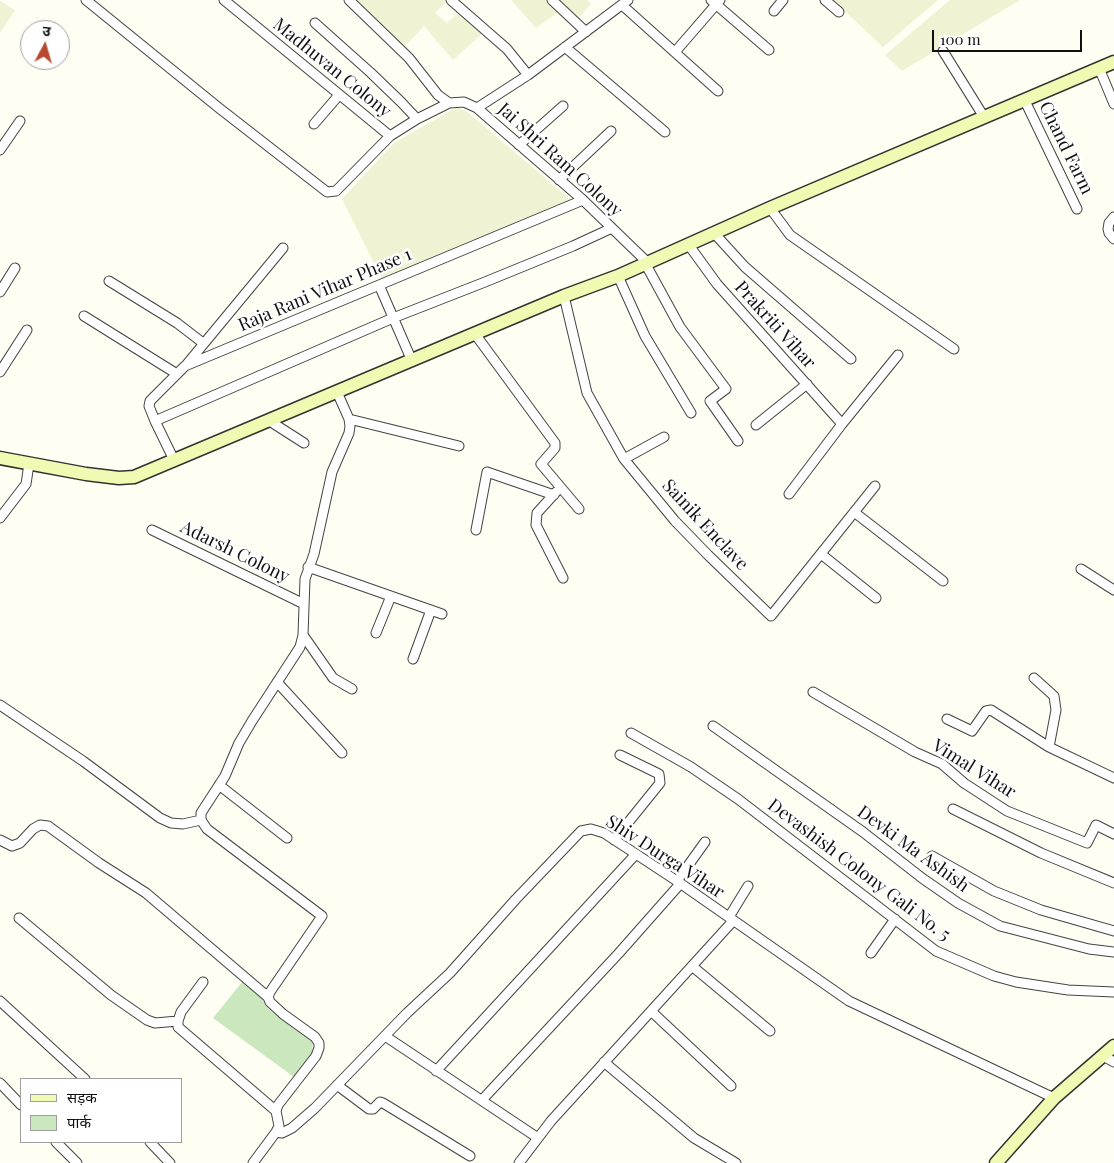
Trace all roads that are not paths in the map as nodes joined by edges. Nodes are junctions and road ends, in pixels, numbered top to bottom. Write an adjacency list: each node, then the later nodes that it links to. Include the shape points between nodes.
1 (86, 0): 34 (street, via 327,192 336,191)
2 (224, 0): 22 (street, Madhuvan Colony)
3 (349, 0): 24 (street, via 409,58 438,96)
4 (451, 0): 20 (street, via 507,49)
5 (552, 0): 13 (street)
6 (783, 0): 10 (street)
7 (825, 0): 11 (street)
8 (625, 2): 13 (street, Jai Shri Ram Colony); 17 (street)
9 (716, 2): 15 (street); 17 (street)
10 (774, 11)
11 (839, 12)
12 (315, 23): 29 (street)
13 (586, 32): 14 (street, Jai Shri Ram Colony)
14 (566, 47): 20 (street, Jai Shri Ram Colony); 33 (street)
15 (769, 50)
16 (943, 51): 28 (street)
17 (675, 52): 21 (street)
18 (1114, 62): 19 (street)
19 (1099, 68): 23 (street); 25 (street)
20 (528, 75): 27 (street, Jai Shri Ram Colony)
21 (718, 91)
22 (338, 95): 31 (street); 34 (street, Madhuvan Colony)
23 (1025, 101): 28 (street); 40 (street, Chand Farm)
24 (449, 103): 27 (street, via 464,102); 29 (street, Madhuvan Colony)
25 (1114, 104)
26 (563, 106): 35 (street)
27 (477, 108): 35 (street, Jai Shri Ram Colony)
28 (984, 117): 39 (street)
29 (417, 120): 34 (street, Madhuvan Colony)
30 (20, 122): 36 (street)
31 (314, 124)
32 (611, 131): 37 (street)
33 (666, 132)
34 (390, 136)
35 (519, 146): 37 (street, Jai Shri Ram Colony)
36 (0, 150)
37 (559, 180): 38 (street, Jai Shri Ram Colony)
38 (583, 200): 42 (street, Jai Shri Ram Colony); 51 (street, Raja Rani Vihar Phase 1)
39 (770, 208): 43 (street); 59 (street, via 790,235)
40 (1077, 209)
41 (1114, 216): 44 (street, via 1108,229)
42 (612, 228): 47 (street, Jai Shri Ram Colony); 55 (street)
43 (714, 233): 45 (street); 61 (street, via 744,267)
44 (1114, 239)
45 (688, 244): 47 (street); 66 (street, Prakriti Vihar, via 717,284)
46 (283, 248): 58 (street)
47 (646, 262): 49 (street); 75 (street, Jai Shri Ram Colony, via 680,326 726,389 710,401)
48 (15, 268): 52 (street)
49 (618, 276): 53 (street); 68 (street, via 645,336)
50 (109, 281): 58 (street)
51 (379, 285): 55 (street); 63 (street, Raja Rani Vihar Phase 1)
52 (0, 292)
53 (564, 296): 57 (street); 80 (street, Sainik Enclave, via 587,394)
54 (84, 316): 65 (street)
55 (393, 318): 62 (street); 71 (street)
56 (28, 330): 64 (street)
57 (475, 334): 62 (street); 83 (street, via 555,444 540,464)
58 (203, 343): 63 (street)
59 (954, 349)
60 (898, 355): 72 (street)
61 (851, 359)
62 (412, 361): 67 (street)
63 (185, 366): 65 (street, Raja Rani Vihar Phase 1)
64 (0, 372)
65 (177, 374): 71 (street, Raja Rani Vihar Phase 1, via 150,401)
66 (807, 384): 72 (street, Prakriti Vihar); 73 (street)
67 (337, 392): 69 (street); 70 (street)
68 (691, 413)
69 (349, 419): 77 (street); 92 (street, via 349,432 332,472)
70 (268, 420): 76 (street); 79 (street)
71 (155, 421): 79 (street, Raja Rani Vihar Phase 1)
72 (842, 424): 84 (street)
73 (756, 425)
74 (664, 437): 80 (street)
75 (738, 441)
76 (304, 443)
77 (459, 446)
78 (0, 458): 81 (street)
79 (174, 460): 81 (street, via 134,477 119,478)
80 (624, 460): 91 (street, Sainik Enclave, via 675,521 771,616)
81 (28, 469): 88 (street, via 26,484)
82 (876, 486): 87 (street, Sainik Enclave)
83 (559, 487): 85 (street); 86 (street)
84 (789, 494)
85 (554, 495): 90 (street, via 487,472); 94 (street, via 537,513 536,525)
86 (579, 509)
87 (854, 512): 91 (street, Sainik Enclave); 95 (street)
88 (0, 518)
89 (152, 530): 99 (street, Adarsh Colony)
90 (476, 530)
91 (821, 554): 98 (street)
92 (308, 568): 97 (street); 99 (street)
93 (1081, 569): 96 (street)
94 (563, 578)
95 (944, 581)
96 (1114, 590)
97 (391, 596): 100 (street); 102 (street)
98 (876, 598)
99 (304, 604): 103 (street)
100 (430, 610): 101 (street); 104 (street)
101 (442, 614)
102 (376, 633)
103 (303, 635): 106 (street, via 300,647); 107 (street, via 333,678)
104 (413, 659)
105 (1034, 678): 113 (street, via 1054,696 1056,710)
106 (277, 682): 114 (street); 117 (street, via 239,743)
107 (352, 689)
108 (813, 692): 120 (street, Vimal Vihar, via 915,752 942,764 964,783 1007,811 1087,844 1096,826)
109 (0, 705): 119 (street, via 160,818 183,824)
110 (947, 719): 113 (street, via 972,731 986,711 991,710)
111 (713, 726): 134 (street, Devki Ma Ashish, via 958,903 1000,926 1089,949)
112 (631, 734): 132 (street, Devashish Colony Gali No. 5, via 691,767 738,799)
113 (1048, 746): 116 (street)
114 (342, 753)
115 (620, 755): 123 (street, via 658,774 660,783)
116 (1114, 778)
117 (218, 785): 119 (street); 121 (street)
118 (953, 808): 128 (street, via 1041,853)
119 (201, 820): 139 (street, via 207,829 322,916)
120 (1114, 834)
121 (287, 838)
122 (0, 840): 139 (street, via 12,846 20,844 33,829 40,825 48,826 146,893)
123 (614, 840): 125 (street, Shiv Durga Vihar); 144 (street, Shiv Durga Vihar, via 591,829 581,831 450,973)
124 (705, 842): 127 (street)
125 (636, 854): 127 (street, Shiv Durga Vihar); 148 (street)
126 (932, 856): 133 (street, via 1002,894 1041,910)
127 (678, 882): 131 (street, Shiv Durga Vihar); 154 (street, via 619,953)
128 (1114, 883)
129 (748, 886): 131 (street)
130 (18, 918): 142 (street, via 111,996 147,1020 155,1023)
131 (731, 919): 136 (street); 153 (street, Shiv Durga Vihar, via 849,1001)
132 (895, 919): 135 (street); 138 (street, Devashish Colony Gali No. 5, via 936,951 994,976 1068,990)
133 (1114, 931)
134 (1114, 952)
135 (871, 954)
136 (692, 966): 141 (street); 143 (street)
137 (204, 982): 142 (street)
138 (1114, 992)
139 (268, 997): 156 (street, via 283,1014 319,1043 316,1056)
140 (0, 1001): 149 (street)
141 (651, 1011): 147 (street); 152 (street)
142 (178, 1020): 156 (street, via 178,1027)
143 (770, 1031)
144 (385, 1036): 148 (street); 151 (street, Shiv Durga Vihar)
145 (1114, 1046): 146 (street)
146 (1108, 1059): 153 (street)
147 (604, 1062): 158 (street); 166 (street, via 694,1138)
148 (436, 1071): 154 (street)
149 (84, 1078)
150 (0, 1083): 155 (street)
151 (337, 1085): 157 (street, Shiv Durga Vihar, via 292,1128); 161 (street, via 369,1109 383,1103)
152 (731, 1086)
153 (1054, 1098): 167 (street)
154 (482, 1100): 158 (street)
155 (20, 1104)
156 (276, 1111): 157 (street, via 279,1126)
157 (276, 1132): 164 (street)
158 (538, 1138): 165 (street)
159 (57, 1143): 162 (street)
160 (151, 1143): 163 (street)
161 (470, 1156)
162 (78, 1163)
163 (170, 1163)
164 (253, 1163)
165 (519, 1163)
166 (736, 1163)
167 (996, 1163)

